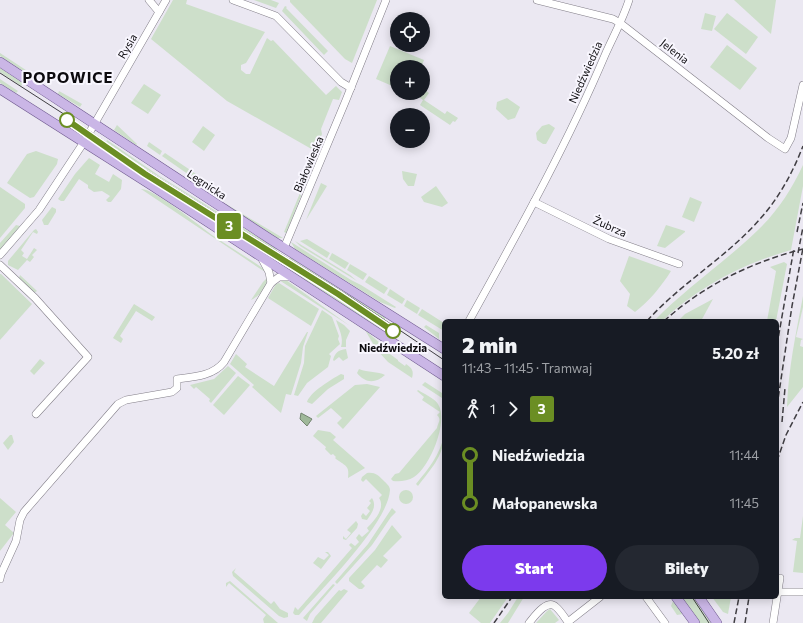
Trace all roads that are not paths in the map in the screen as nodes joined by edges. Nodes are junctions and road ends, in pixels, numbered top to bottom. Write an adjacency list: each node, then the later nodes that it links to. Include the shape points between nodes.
1 (149, 0): 7 (street)
2 (166, 0): 7 (street, Rysia)
3 (233, 0): 11 (street, via 276,16)
4 (386, 0): 11 (street, Białowieska)
5 (536, 0): 8 (street, Jelenia)
6 (629, 0): 8 (street, Niedźwiedzia)
7 (159, 12): 13 (street, Rysia)
8 (620, 23): 10 (street, Jelenia, via 785,149 791,138); 15 (street, Niedźwiedzia)
9 (0, 62): 13 (main road, Legnicka)
10 (803, 87)
11 (351, 88): 16 (street, Białowieska)
12 (0, 89): 14 (main road)
13 (95, 124): 14 (street, Rysia); 16 (main road, Legnicka)
14 (84, 142): 17 (street, Rysia, via 39,210); 18 (main road)
15 (534, 202): 19 (street, Żubrza, via 609,239); 23 (street, Niedźwiedzia)
16 (284, 248): 24 (main road, Legnicka)
17 (0, 255)
18 (261, 257): 21 (main road); 22 (street, via 270,272)
19 (679, 264)
20 (0, 265): 26 (street, via 35,298 88,357)
21 (292, 277): 22 (street, via 279,277); 25 (main road)
22 (271, 283): 27 (street, via 224,362 217,369 207,374 177,379 178,388 172,392 126,400 118,404 24,512 16,541)
23 (470, 319)
24 (442, 348)
25 (442, 375)
26 (36, 414)
27 (0, 576)
28 (780, 578): 29 (street)
29 (779, 592): 30 (street)
30 (803, 592)
31 (597, 599): 36 (street, via 568,622 553,604 540,610)
32 (647, 599): 37 (street)
33 (677, 599): 38 (main road)
34 (700, 599): 39 (main road)
35 (778, 599): 40 (street)
36 (529, 623)
37 (665, 623)
38 (695, 623)
39 (717, 623)
40 (773, 623)

